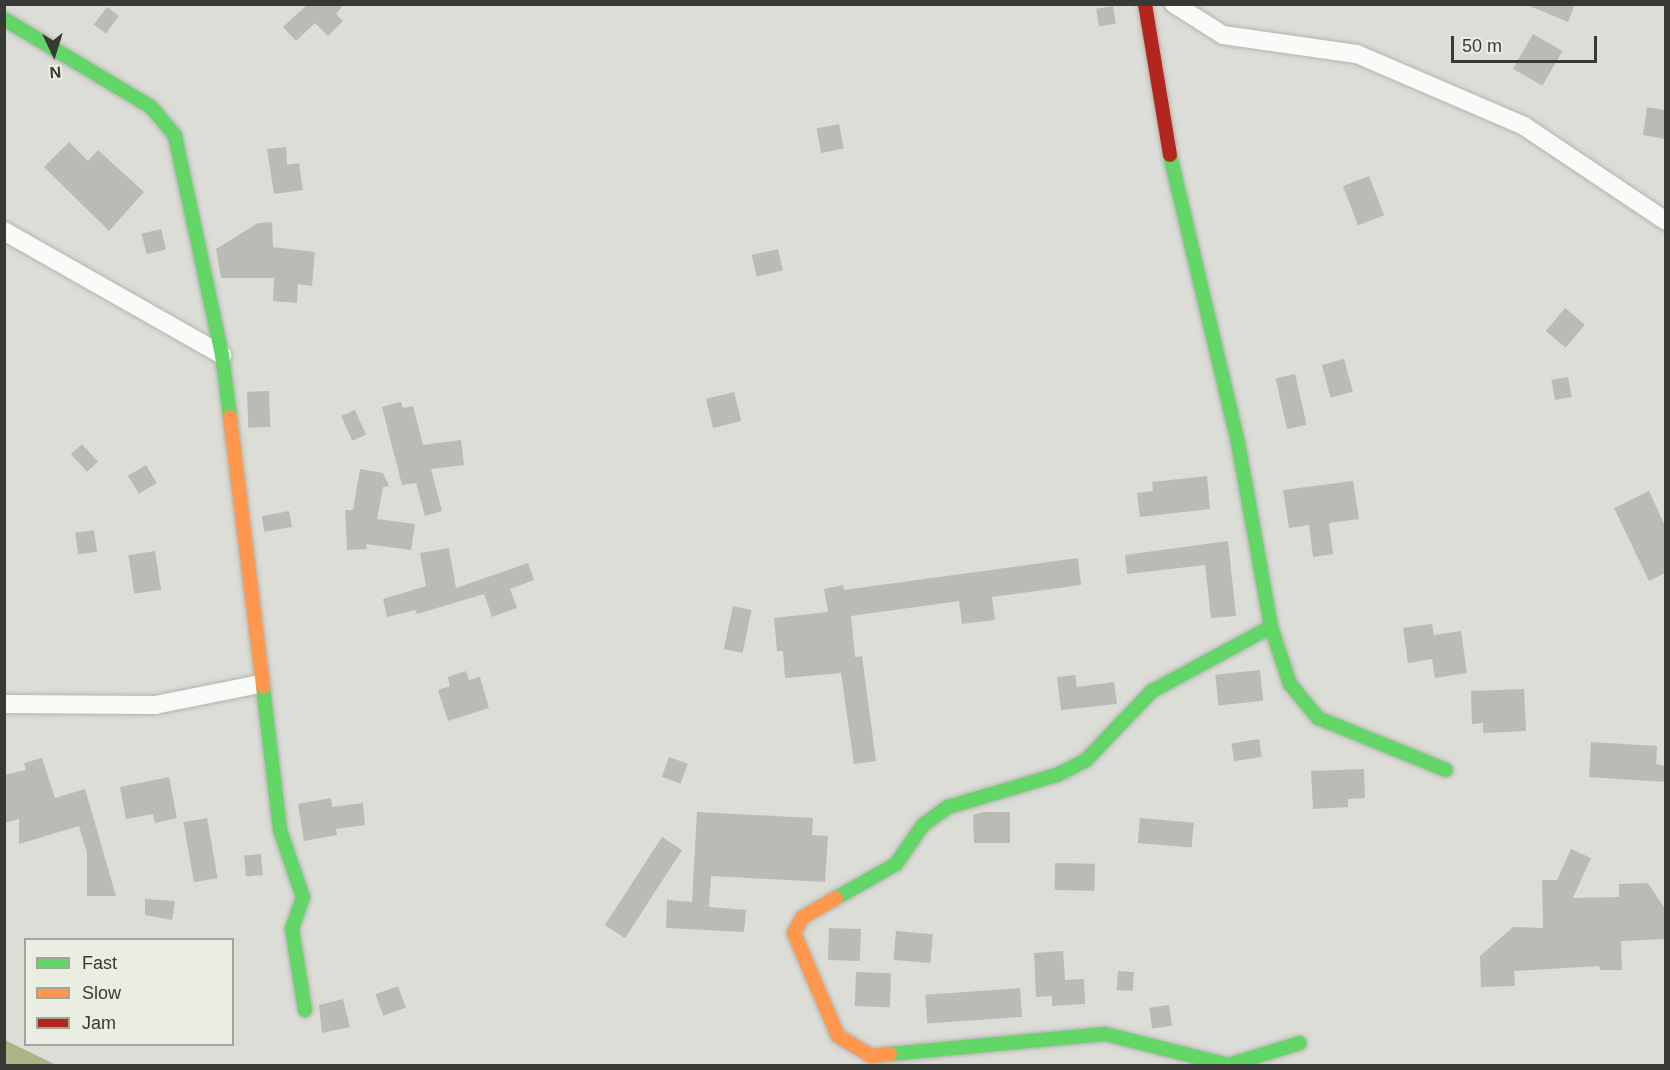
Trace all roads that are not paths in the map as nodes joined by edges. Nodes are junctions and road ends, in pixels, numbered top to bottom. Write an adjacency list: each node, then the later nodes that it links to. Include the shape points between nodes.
1 (1145, 4): 7 (street, via 1174,178 1238,443)
2 (1174, 4): 4 (street, via 1223,35 1357,54 1524,126)
3 (4, 19): 6 (street, via 151,106 175,136)
4 (1665, 221)
5 (4, 231): 6 (street)
6 (222, 355): 8 (street)
7 (1271, 627): 10 (street, via 1290,684 1318,718); 12 (street, via 1152,690 1085,761 1057,775 948,807 923,825 896,864 802,918 794,933 838,1036 871,1056 1105,1034 1228,1065)
8 (260, 684): 9 (street, via 155,705); 11 (street, via 280,830 303,897 292,929)
9 (5, 703)
10 (1446, 770)
11 (306, 1010)
12 (1300, 1044)

